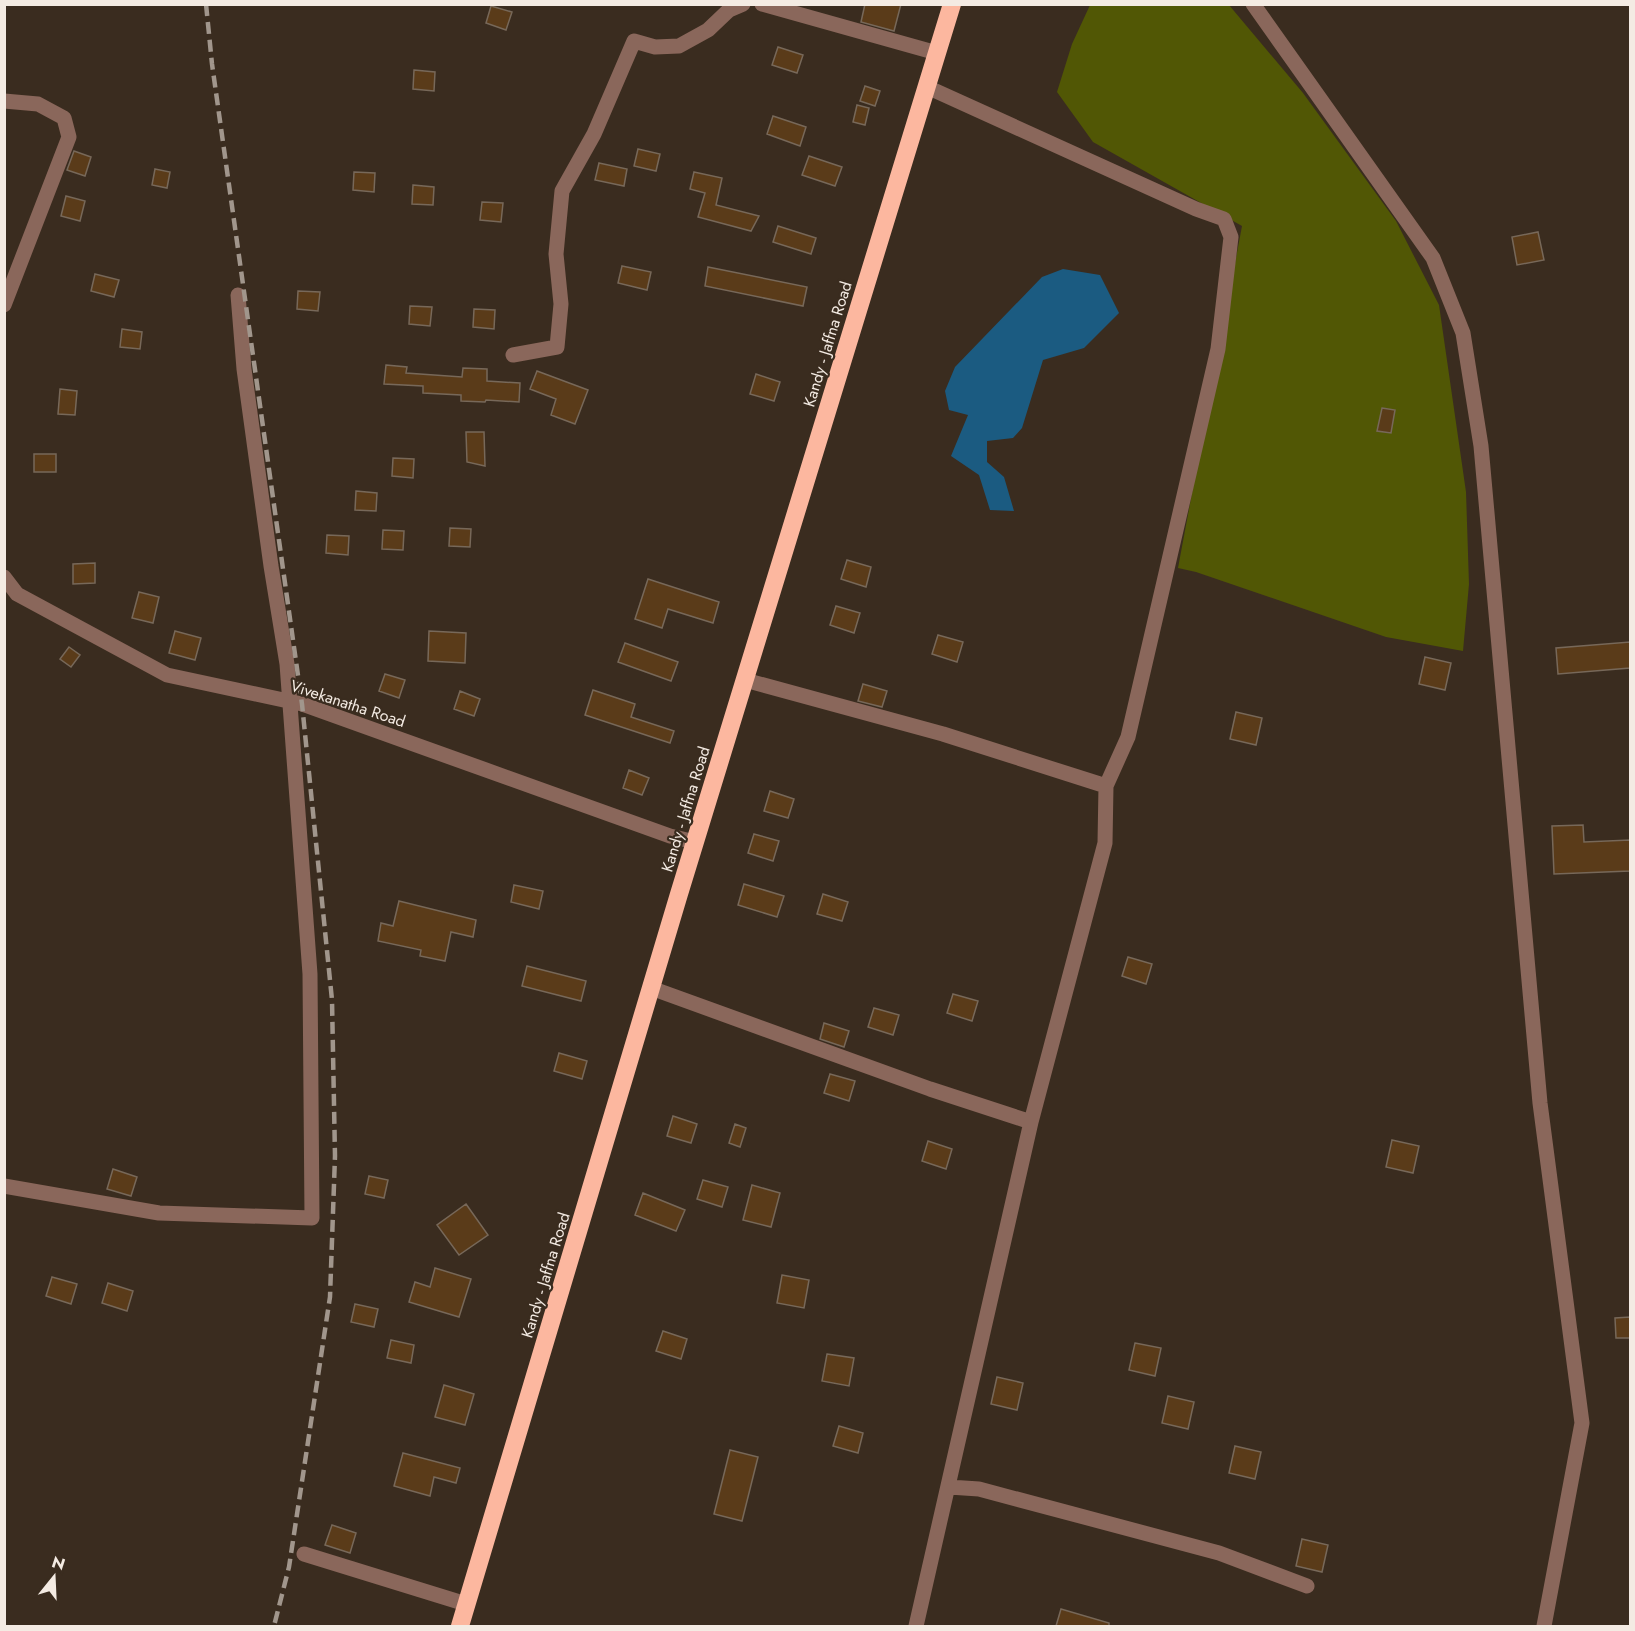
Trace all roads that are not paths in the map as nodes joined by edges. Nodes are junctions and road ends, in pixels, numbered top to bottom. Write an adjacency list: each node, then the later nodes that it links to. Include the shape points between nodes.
1 (743, 4): 10 (street, via 680,46 655,47 634,41 594,134 562,191 556,254 561,304 557,347)
2 (762, 4): 5 (street)
3 (952, 4): 5 (highway, Kandy - Jaffna Road)
4 (1253, 4): 25 (street, via 1433,258 1463,333 1481,446 1540,1103 1582,1423)
5 (937, 53): 6 (highway, Kandy - Jaffna Road)
6 (927, 87): 12 (highway, Kandy - Jaffna Road); 14 (street, via 1224,219 1231,237 1215,360 1128,736)
7 (4, 101): 9 (street, via 38,104 64,118 69,137)
8 (238, 295): 13 (street, via 244,369 287,664)
9 (4, 305)
10 (513, 355)
11 (4, 577): 13 (street, Vivekanatha Road, via 16,594 167,675)
12 (745, 680): 14 (street, via 943,734); 15 (highway, Kandy - Jaffna Road)
13 (289, 702): 15 (street, Vivekanatha Road); 18 (street, via 310,974 312,1218 159,1213)
14 (1106, 786): 17 (street, via 1105,843)
15 (695, 842): 16 (highway, Kandy - Jaffna Road)
16 (651, 988): 17 (street); 22 (highway, Kandy - Jaffna Road)
17 (1031, 1122): 19 (street)
18 (4, 1186)
19 (949, 1486): 21 (street, via 980,1489 1219,1553); 24 (street)
20 (304, 1554): 22 (street)
21 (1308, 1586)
22 (466, 1604): 23 (highway, Kandy - Jaffna Road)
23 (460, 1626)
24 (916, 1626)
25 (1544, 1626)

